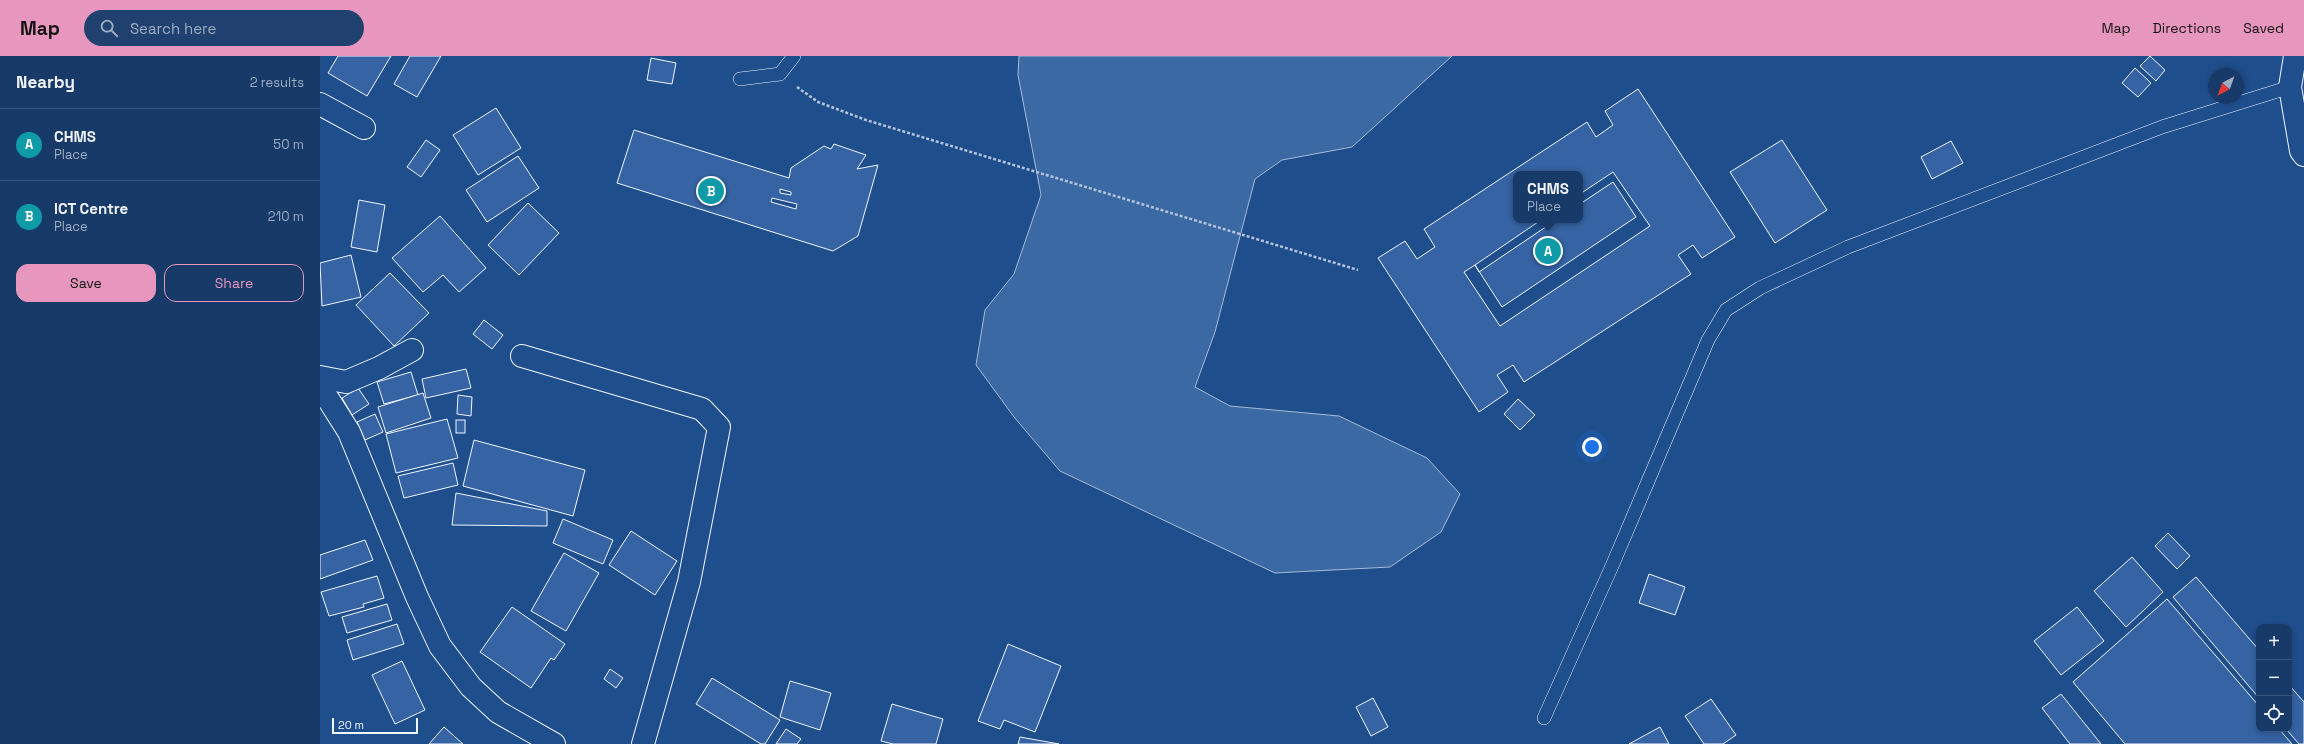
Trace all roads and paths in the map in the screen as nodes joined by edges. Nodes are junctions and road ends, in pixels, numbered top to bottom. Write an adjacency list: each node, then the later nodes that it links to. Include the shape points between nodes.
1 (794, 56): 3 (lane)
2 (2295, 56): 5 (street)
3 (780, 74): 4 (lane); 9 (path, via 818,102 866,120)
4 (740, 79)
5 (2290, 87): 8 (street, via 2301,151); 14 (lane, via 2162,126 1848,247 1760,288 1726,310 1708,340)
6 (320, 104): 7 (street)
7 (364, 128)
8 (2304, 155)
9 (1358, 270)
10 (412, 350): 12 (street, via 346,382)
11 (522, 356): 16 (street, via 702,409 719,428 689,582)
12 (320, 377)
13 (320, 386): 15 (street, via 349,432 440,646 471,687 498,712)
14 (1544, 718)
15 (554, 744)
16 (643, 744)

